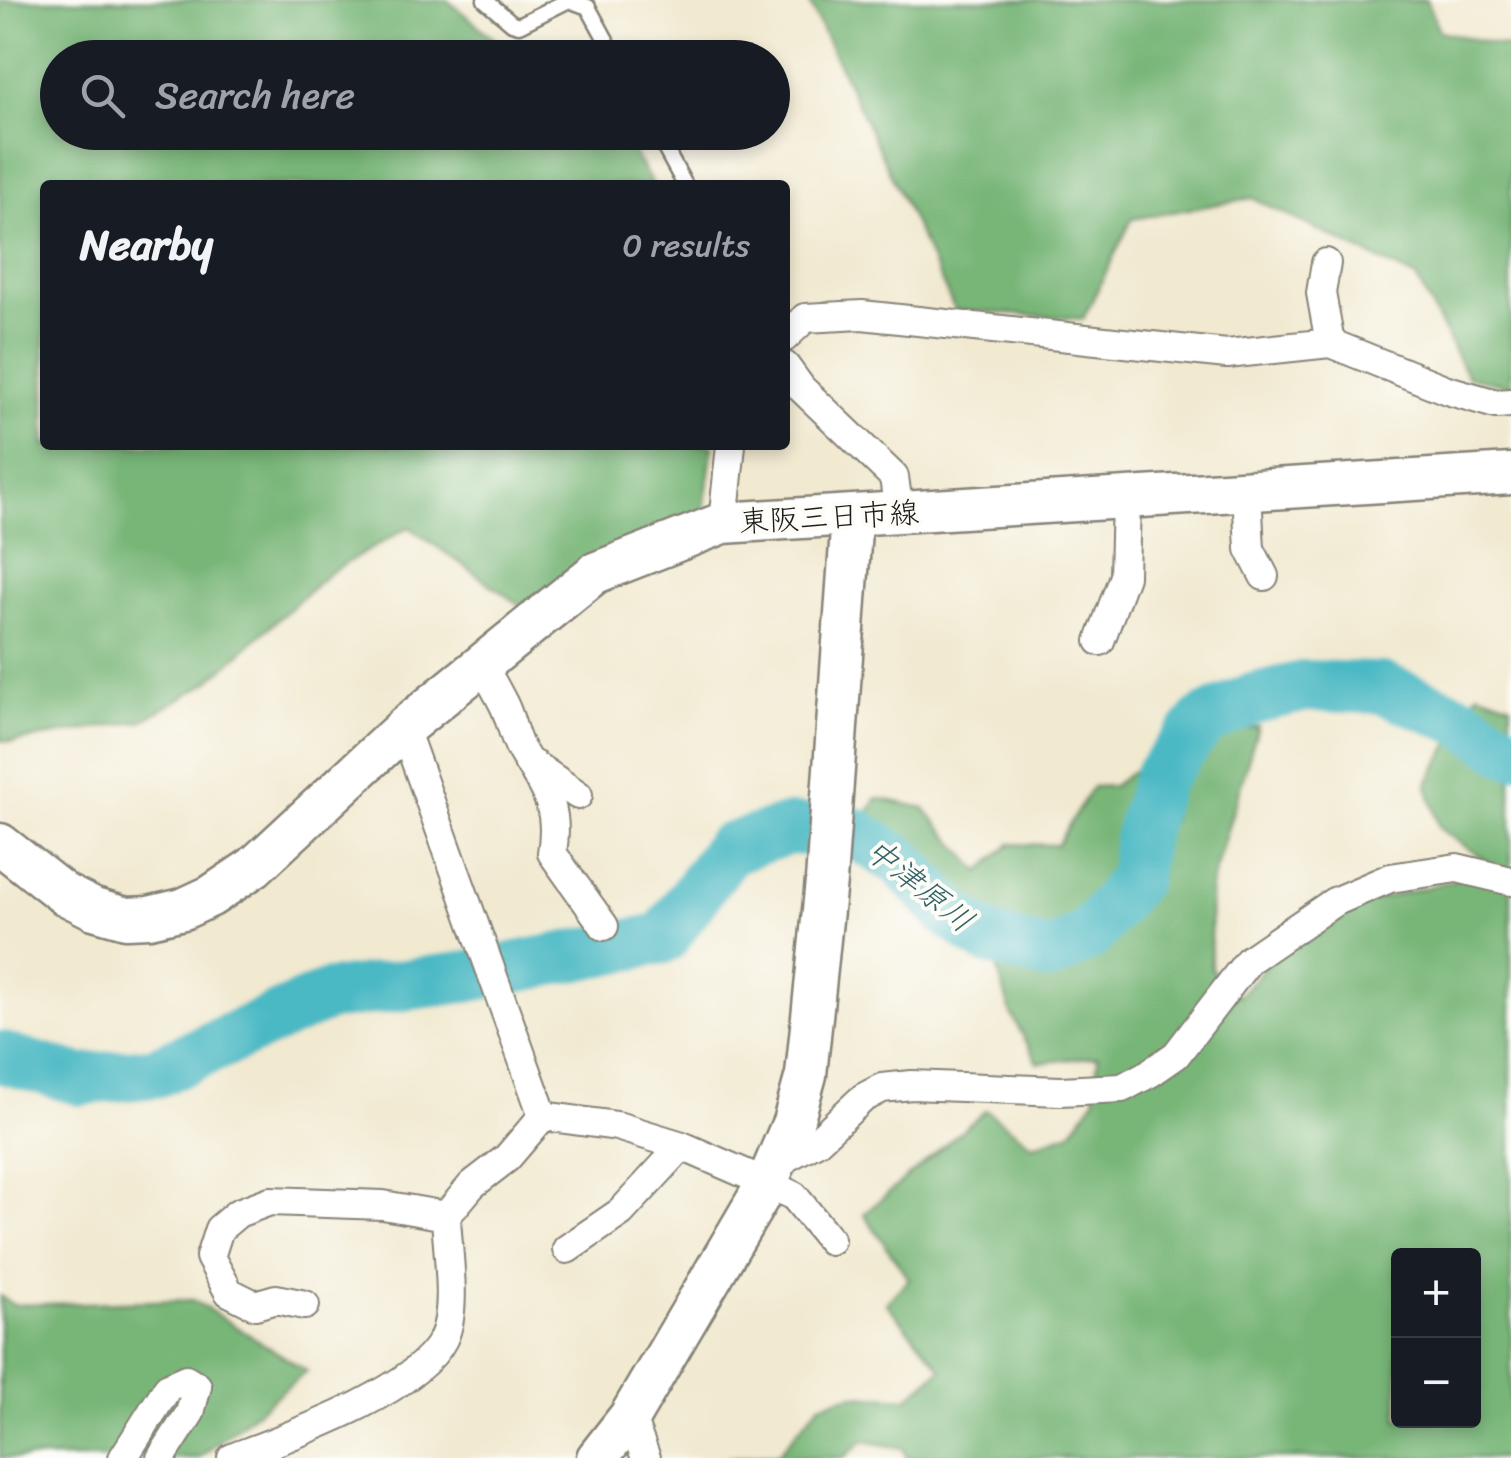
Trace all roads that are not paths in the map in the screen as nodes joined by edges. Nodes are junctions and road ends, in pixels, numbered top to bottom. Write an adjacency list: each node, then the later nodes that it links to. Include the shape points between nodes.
1 (485, 0): 2 (lane, via 519,25 569,0 588,7)
2 (606, 40)
3 (666, 150): 4 (lane)
4 (682, 180)
5 (1326, 263): 7 (street, via 1322,293)
6 (790, 332): 7 (street, via 805,318 862,315 1227,354)
7 (1330, 343): 9 (street, via 1447,390)
8 (790, 373): 14 (street, via 894,477)
9 (1511, 403)
10 (730, 450): 16 (street)
11 (1511, 474): 12 (main road, 東阪三日市線)
12 (1247, 492): 13 (main road, 東阪三日市線); 17 (street, via 1250,549)
13 (1126, 499): 14 (main road, 東阪三日市線); 18 (street, via 1124,576)
14 (899, 513): 15 (main road, 東阪三日市線)
15 (852, 516): 16 (main road, 東阪三日市線); 28 (main road, via 806,1075)
16 (723, 524): 19 (main road, 東阪三日市線, via 595,573)
17 (1264, 576)
18 (1100, 641)
19 (481, 663): 20 (main road, 東阪三日市線); 21 (street)
20 (406, 726): 23 (main road, 東阪三日市線, via 254,867 182,909 126,918 94,909); 26 (street)
21 (533, 764): 22 (street); 25 (street, via 552,814 552,852)
22 (578, 795)
23 (0, 844)
24 (1511, 882): 28 (street, via 1457,868 1390,878 1334,902 1249,960 1176,1055 1122,1088 882,1088)
25 (604, 926)
26 (543, 1116): 27 (street, via 617,1126); 29 (street)
27 (682, 1146): 28 (street); 31 (street, via 621,1212)
28 (772, 1173): 30 (street); 33 (main road)
29 (446, 1216): 32 (street, via 383,1205 270,1201 238,1213 219,1230 210,1257 230,1292 255,1305 276,1298); 36 (street, via 450,1307 444,1338 422,1368 336,1417)
30 (830, 1240)
31 (567, 1248)
32 (305, 1306)
33 (630, 1416): 37 (main road); 38 (street)
34 (123, 1458): 35 (street, via 168,1387 186,1379 197,1386 190,1414)
35 (161, 1458)
36 (232, 1458)
37 (597, 1458)
38 (646, 1458)

